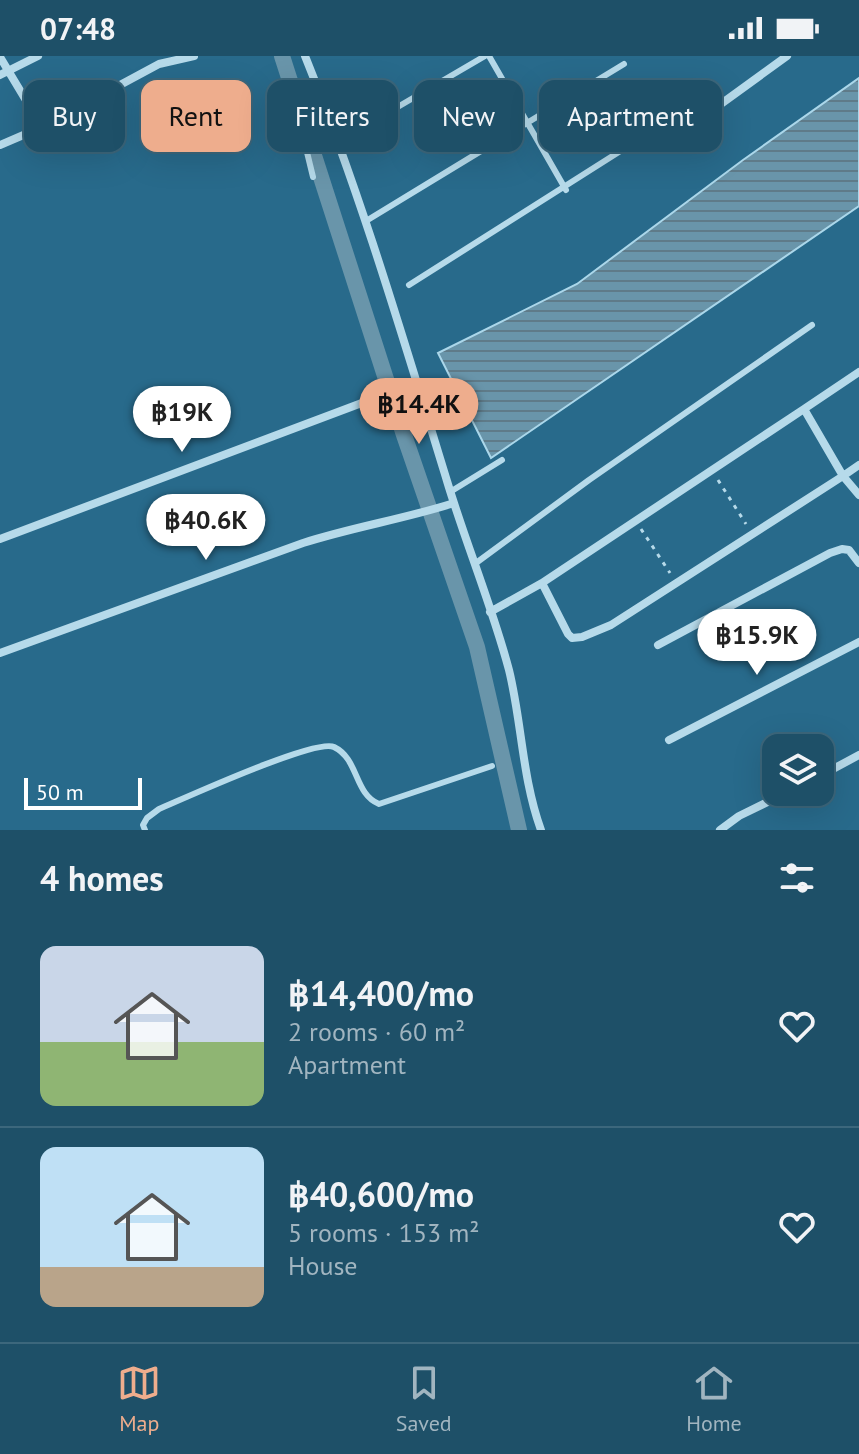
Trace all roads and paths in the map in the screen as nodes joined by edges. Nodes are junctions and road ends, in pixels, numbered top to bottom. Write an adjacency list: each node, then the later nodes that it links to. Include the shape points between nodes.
1 (38, 56): 8 (street)
2 (194, 56): 10 (street, via 159,64)
3 (305, 56): 9 (street)
4 (487, 56): 13 (lane); 14 (lane)
5 (787, 56): 12 (street)
6 (0, 57): 8 (street)
7 (624, 64): 14 (lane)
8 (4, 73): 11 (street)
9 (313, 80)
10 (125, 82)
11 (24, 101)
12 (722, 103)
13 (398, 107)
14 (528, 123): 21 (lane); 22 (lane)
15 (24, 135): 16 (street)
16 (0, 145)
17 (306, 152): 20 (lane)
18 (339, 152): 22 (street)
19 (620, 152): 21 (lane)
20 (313, 177)
21 (565, 188): 23 (lane)
22 (366, 221): 32 (street)
23 (409, 285)
24 (812, 325): 38 (lane)
25 (859, 372): 27 (street)
26 (375, 398): 37 (street)
27 (804, 409): 30 (street); 31 (street)
28 (502, 460): 32 (lane)
29 (859, 465): 31 (street)
30 (711, 469): 35 (street); 36 (path)
31 (843, 476): 33 (street); 36 (street)
32 (450, 492): 34 (street)
33 (859, 495)
34 (453, 503): 38 (street); 45 (street, via 303,543)
35 (635, 519): 40 (street); 41 (path)
36 (752, 534): 41 (street)
37 (0, 539)
38 (476, 563): 42 (street)
39 (859, 563): 44 (street, via 849,550 830,553)
40 (542, 583): 41 (street, via 572,638 611,625); 42 (street)
41 (676, 583)
42 (490, 612): 52 (street, via 509,670)
43 (859, 642): 46 (street)
44 (658, 645)
45 (0, 653)
46 (669, 740)
47 (859, 755): 49 (street)
48 (492, 766): 51 (lane, via 379,804 363,792 343,754 322,745 159,809 147,818)
49 (834, 768)
50 (762, 805): 53 (street)
51 (145, 830)
52 (541, 830)
53 (720, 830)

